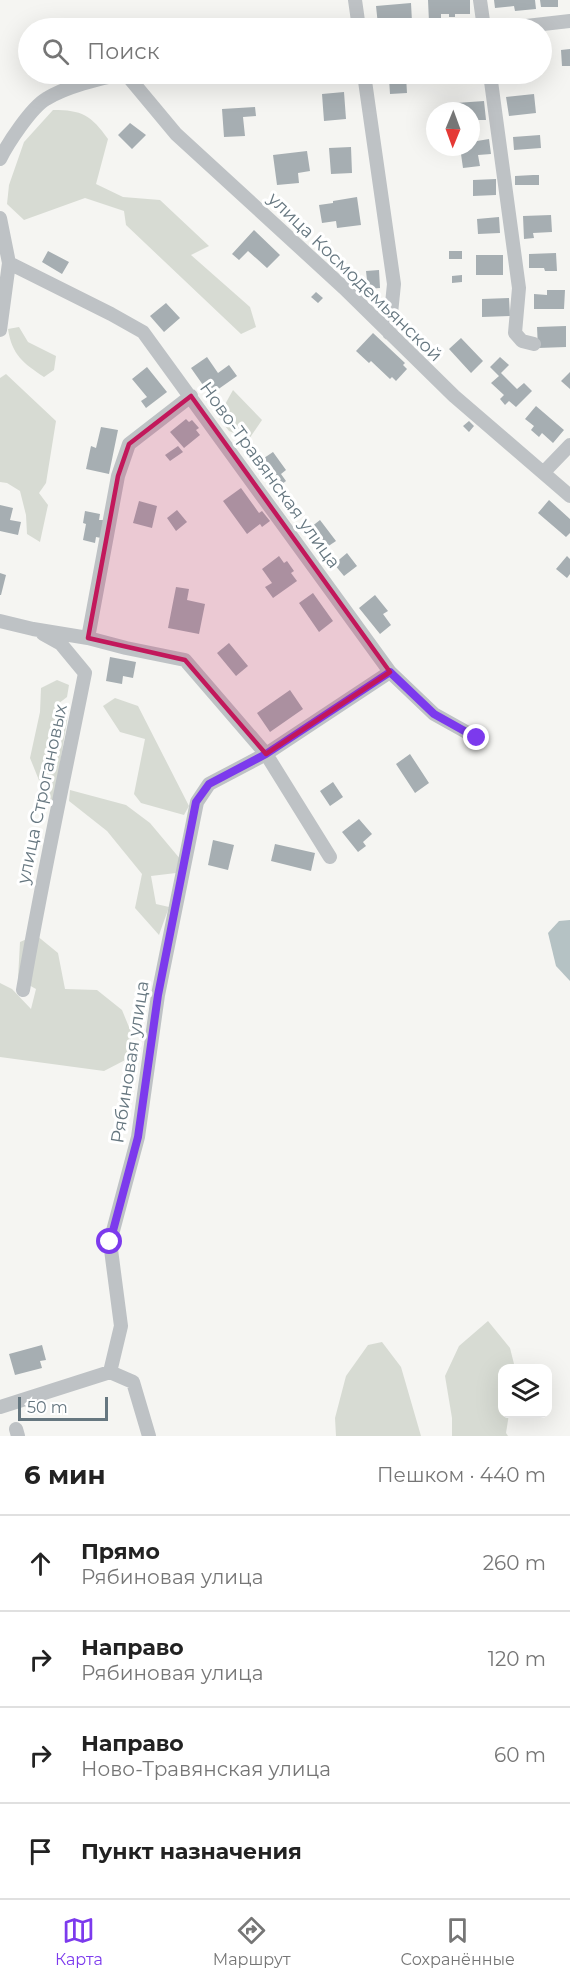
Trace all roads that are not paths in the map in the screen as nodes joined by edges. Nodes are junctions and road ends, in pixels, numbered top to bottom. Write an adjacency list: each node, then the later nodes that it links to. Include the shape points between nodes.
1 (355, 0): 3 (street)
2 (480, 0): 4 (street)
3 (357, 18)
4 (483, 18)
5 (570, 21): 6 (street)
6 (552, 23)
7 (83, 84): 11 (street, via 45,100 9,139)
8 (133, 84): 15 (street, улица Космодемьянской, via 176,134)
9 (365, 84): 15 (street, via 394,284)
10 (491, 84): 16 (street, via 519,288 515,333 522,341)
11 (0, 159)
12 (0, 218): 13 (street)
13 (9, 263): 14 (street); 17 (street, Ново-Травянская улица, via 143,332)
14 (0, 330)
15 (389, 333): 19 (street, улица Космодемьянской, via 454,396)
16 (534, 344)
17 (190, 396): 23 (street, via 129,444 118,477); 24 (street, Ново-Травянская улица)
18 (570, 445): 19 (street)
19 (544, 472): 20 (street, улица Космодемьянской)
20 (570, 496)
21 (0, 621): 22 (street)
22 (33, 629): 23 (street); 28 (street, улица Строгановых, via 61,644 85,673)
23 (88, 638): 26 (street, via 185,660)
24 (390, 672): 25 (street, Ново-Травянская улица, via 434,714); 26 (street, Рябиновая улица)
25 (477, 738)
26 (266, 754): 27 (street); 29 (street, Рябиновая улица, via 209,784 196,802 158,995 138,1137 110,1242 121,1326)
27 (330, 857)
28 (23, 990)
29 (110, 1372): 30 (street); 31 (street, via 133,1382)
30 (0, 1407)
31 (148, 1436)

